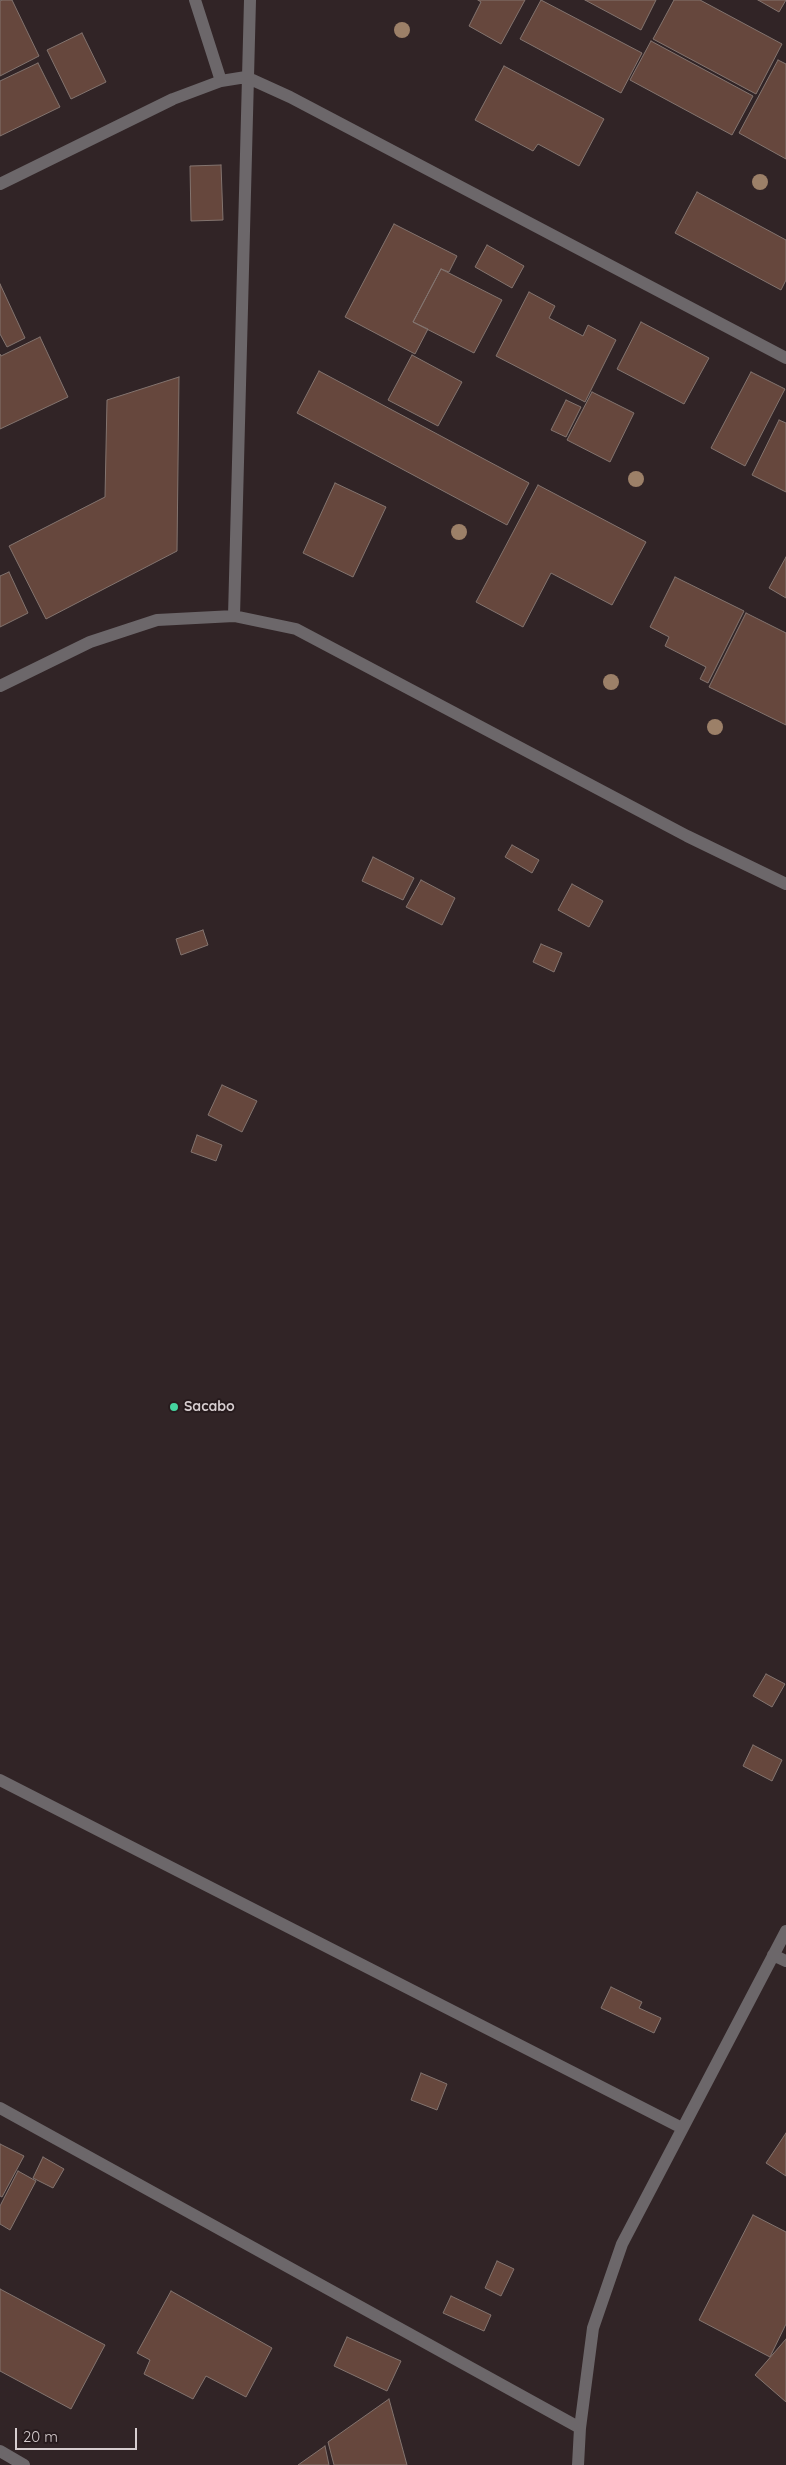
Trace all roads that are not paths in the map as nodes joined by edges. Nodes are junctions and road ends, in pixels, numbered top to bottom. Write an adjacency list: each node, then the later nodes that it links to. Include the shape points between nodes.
1 (195, 0): 4 (street)
2 (250, 0): 3 (street)
3 (246, 77): 4 (street); 6 (street, via 290,97); 7 (street)
4 (221, 81): 5 (street, via 173,99)
5 (0, 184)
6 (786, 358)
7 (234, 616): 8 (street, via 157,620 90,642); 9 (street, via 296,630 687,836)
8 (0, 686)
9 (786, 884)
10 (0, 1780): 15 (street)
11 (786, 1931): 12 (street)
12 (773, 1954): 13 (street); 15 (street)
13 (786, 1962)
14 (0, 2108): 16 (street)
15 (682, 2128): 16 (street, via 622,2244 593,2328)
16 (580, 2428): 19 (street)
17 (0, 2451): 18 (street)
18 (24, 2465)
19 (578, 2465)

